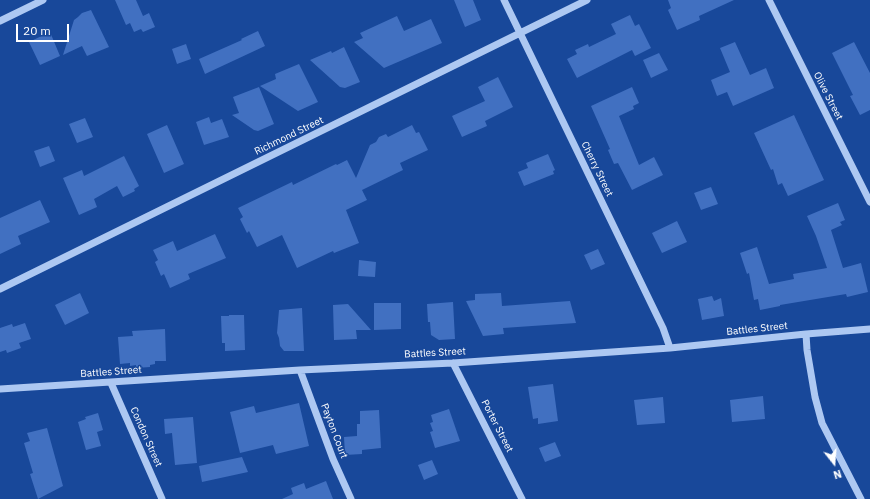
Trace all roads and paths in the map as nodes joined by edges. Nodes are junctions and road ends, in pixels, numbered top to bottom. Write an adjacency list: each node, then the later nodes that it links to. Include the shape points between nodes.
1 (43, 0): 5 (street)
2 (504, 0): 6 (street, Cherry Street)
3 (587, 0): 6 (street, Richmond Street)
4 (769, 0): 7 (street, Olive Street)
5 (0, 21)
6 (521, 34): 8 (street, Richmond Street); 11 (street, Cherry Street, via 663,328)
7 (870, 202)
8 (0, 289)
9 (870, 330): 10 (street, Battles Street)
10 (806, 334): 11 (street, Battles Street); 19 (street, via 815,397 822,422)
11 (670, 348): 12 (street, Battles Street)
12 (453, 363): 13 (street, Battles Street); 18 (street, Porter Street)
13 (300, 370): 14 (street, Battles Street); 17 (street, Payton Court, via 333,459)
14 (111, 382): 15 (street, Battles Street); 16 (street, Condon Street)
15 (0, 389)
16 (162, 499)
17 (352, 499)
18 (522, 499)
19 (861, 499)

